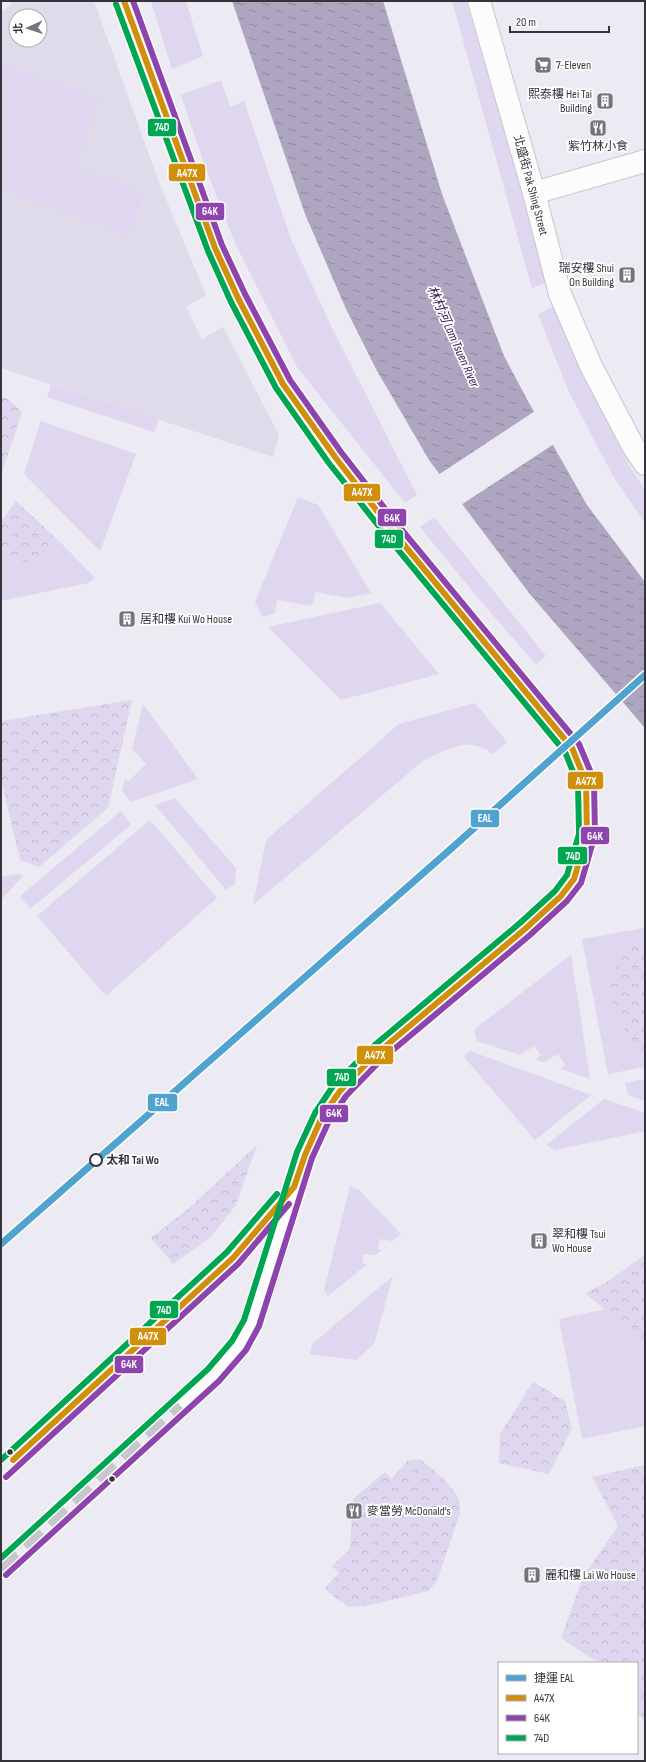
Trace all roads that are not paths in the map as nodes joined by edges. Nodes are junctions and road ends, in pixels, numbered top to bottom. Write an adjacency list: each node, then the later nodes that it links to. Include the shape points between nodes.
1 (124, 1): 6 (street, via 215,248 283,384 391,530 572,748 586,782 588,835 574,879 561,896 525,929 375,1055 340,1091 322,1117 305,1155 267,1276 239,1346 214,1375)
2 (479, 1): 4 (street, 北盛街 Pak Shing Street)
3 (645, 162): 4 (street)
4 (534, 193): 5 (street, 北盛街 Pak Shing Street, via 560,294 591,366)
5 (645, 464)
6 (188, 1398)

